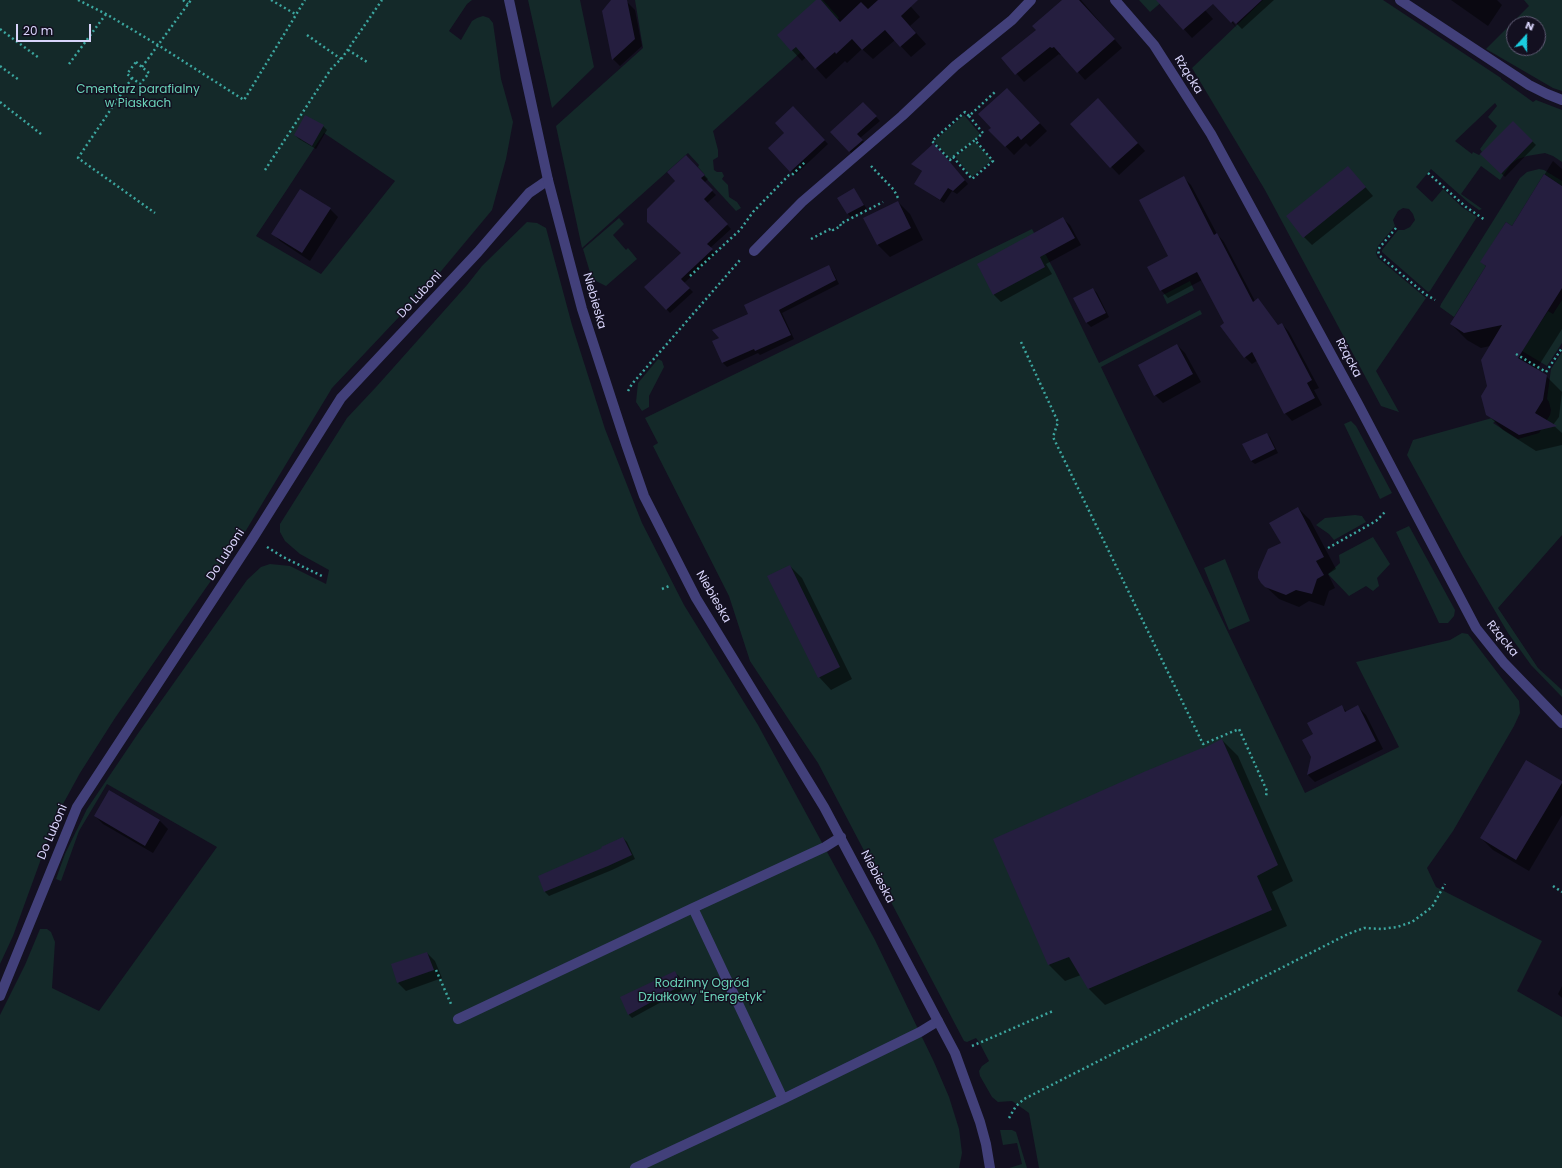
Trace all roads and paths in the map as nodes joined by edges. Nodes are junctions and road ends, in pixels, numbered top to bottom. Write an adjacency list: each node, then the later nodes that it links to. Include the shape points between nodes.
1 (78, 0): 12 (path)
2 (183, 0): 11 (path)
3 (191, 0): 11 (path)
4 (271, 0): 13 (path)
5 (305, 0): 13 (path)
6 (382, 0): 17 (path)
7 (509, 0): 37 (street, Niebieska)
8 (1030, 0): 32 (street, via 1012,20 955,66)
9 (1115, 0): 55 (street, Rżącka, via 1154,45 1211,134 1476,628 1504,663)
10 (1400, 0): 27 (street, via 1529,85)
11 (188, 4): 16 (path)
12 (106, 14): 16 (path); 21 (path)
13 (297, 15): 16 (path, via 244,100)
14 (0, 29): 18 (path)
15 (307, 35): 19 (path)
16 (158, 45): 23 (path)
17 (348, 50): 19 (path); 20 (path)
18 (38, 58)
19 (341, 59): 35 (path, via 315,92)
20 (367, 62)
21 (69, 64)
22 (0, 66): 25 (path)
23 (142, 67): 24 (path, via 136,62 127,74); 24 (path, via 149,73 140,84)
24 (132, 78): 40 (path, via 78,158)
25 (19, 80)
26 (995, 92): 29 (path)
27 (1562, 100)
28 (0, 102): 30 (path)
29 (968, 116): 31 (path, via 984,133); 33 (path, via 965,112 932,140 950,160)
30 (41, 134)
31 (975, 140): 33 (path); 33 (path, via 993,161 972,179)
32 (859, 153): 38 (path, via 894,190); 44 (street, via 802,202)
33 (953, 157)
34 (806, 162): 45 (path, via 789,175 753,212 740,230)
35 (265, 170)
36 (1428, 173): 41 (path, via 1466,207)
37 (548, 180): 52 (street, Do Luboni, via 529,193 478,252 341,398); 57 (street, Niebieska, via 587,326 644,496 696,598)
38 (899, 200)
39 (883, 202): 43 (path, via 840,224 841,226)
40 (155, 213)
41 (1485, 220)
42 (1396, 228): 46 (path, via 1378,250 1380,255)
43 (811, 239)
44 (754, 251): 50 (path, via 748,251 743,256 632,384)
45 (690, 276)
46 (1435, 300)
47 (1021, 342): 56 (path, via 1058,422 1053,437 1203,744 1239,729 1267,791)
48 (1562, 348): 49 (path, via 1546,372)
49 (1516, 354)
50 (628, 393)
51 (1386, 511): 53 (path, via 1376,521)
52 (253, 538): 54 (path, via 283,557); 63 (street, Do Luboni, via 77,807)
53 (1328, 548)
54 (324, 577)
55 (1562, 723)
56 (1266, 796)
57 (841, 837): 61 (street, via 825,848); 66 (street, Niebieska)
58 (1445, 884): 69 (path, via 1432,907 1412,922 1397,928 1364,928 1354,932 1024,1099)
59 (1553, 886): 60 (path)
60 (1562, 892)
61 (693, 908): 65 (street); 68 (street)
62 (436, 970): 65 (path)
63 (0, 996)
64 (1053, 1011): 67 (path)
65 (458, 1019)
66 (938, 1021): 67 (street, Niebieska); 68 (street)
67 (955, 1053): 71 (street, Niebieska, via 980,1122)
68 (783, 1098): 70 (street)
69 (1009, 1118)
70 (635, 1168)
71 (990, 1168)

